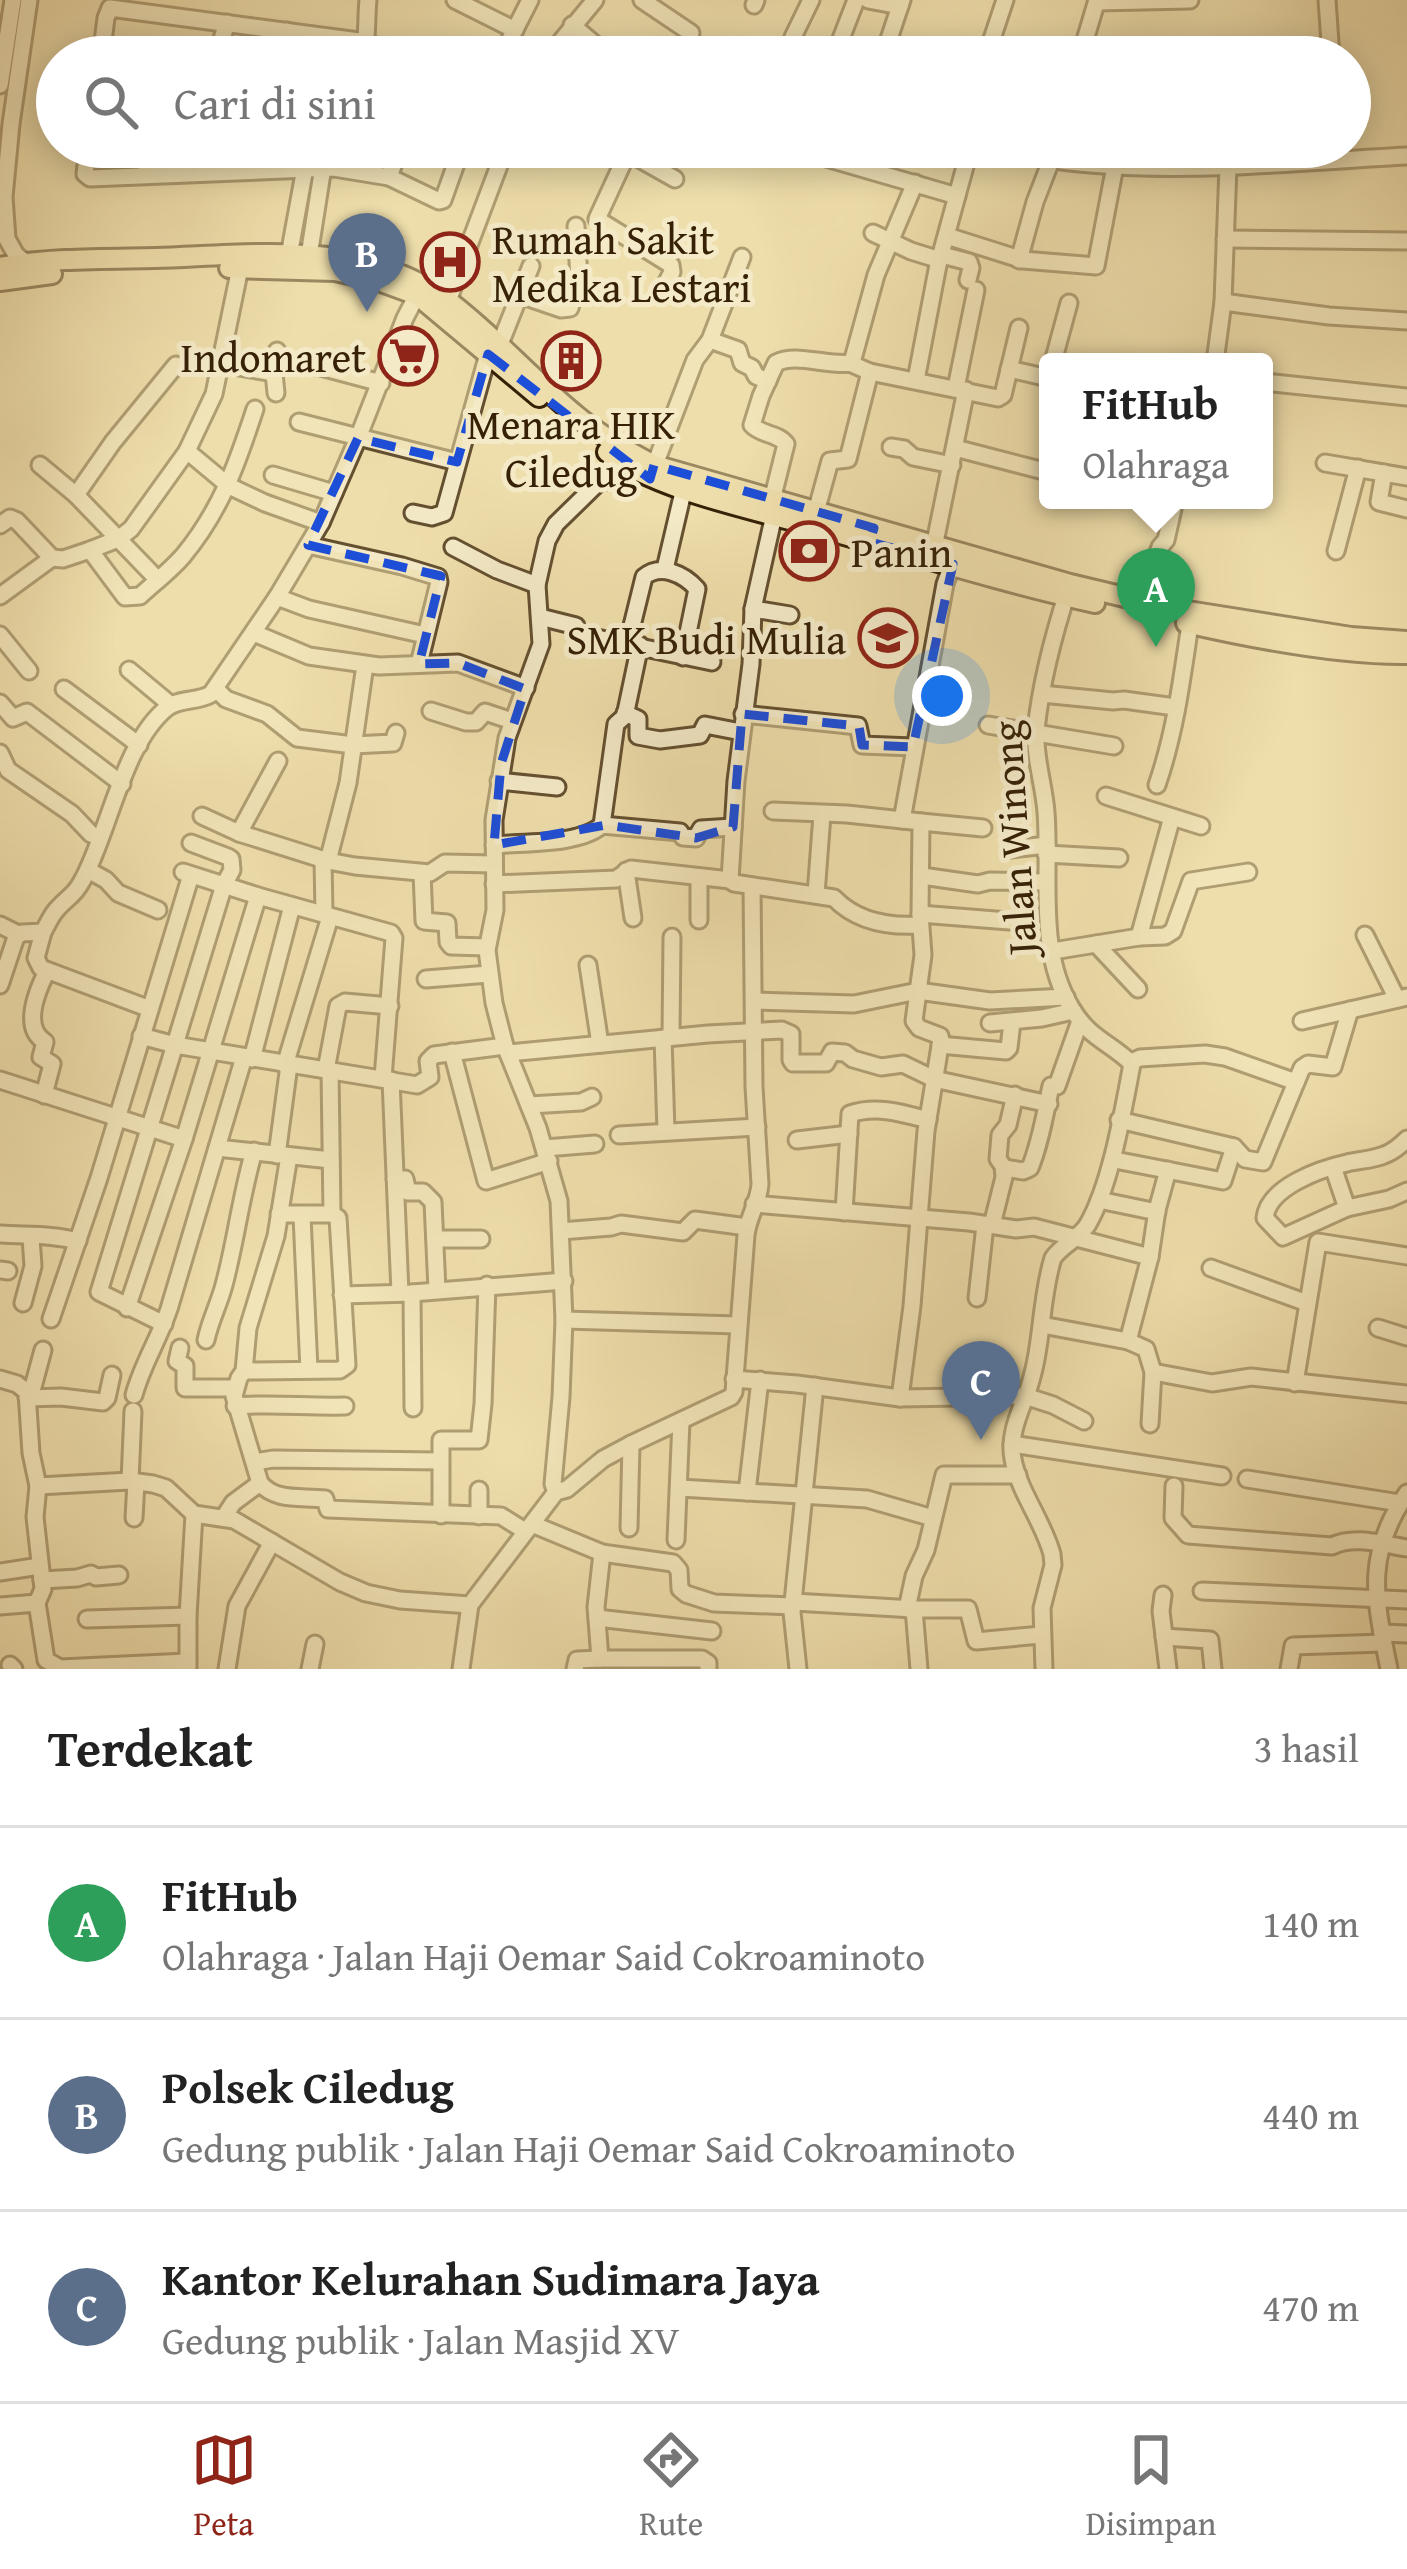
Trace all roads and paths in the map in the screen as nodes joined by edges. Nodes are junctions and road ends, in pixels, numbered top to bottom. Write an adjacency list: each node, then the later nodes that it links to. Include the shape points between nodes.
1 (13, 0): 35 (street)
2 (29, 0): 36 (street)
3 (368, 0): 25 (street)
4 (455, 0): 18 (street)
5 (530, 0): 18 (street)
6 (595, 0): 17 (street)
7 (642, 0): 20 (street)
8 (811, 0): 29 (street)
9 (856, 0): 30 (street)
10 (868, 0): 15 (street)
11 (1005, 0): 32 (street)
12 (1190, 0): 14 (street)
13 (1328, 0): 34 (street)
14 (1097, 1): 33 (street)
15 (901, 3): 31 (street)
16 (227, 23): 19 (street); 21 (street, via 110,8); 22 (street)
17 (572, 25): 27 (street); 28 (street)
18 (515, 30): 26 (street)
19 (287, 31): 23 (street); 24 (street)
20 (692, 33)
21 (103, 36)
22 (223, 36)
23 (285, 36)
24 (312, 36)
25 (360, 36)
26 (512, 36)
27 (564, 36)
28 (585, 36)
29 (793, 36)
30 (842, 36)
31 (890, 36)
32 (993, 36)
33 (1086, 36)
34 (1330, 36)
35 (0, 85)
36 (6, 124): 70 (street, via 4,225)
37 (1371, 154): 38 (street)
38 (1407, 156)
39 (86, 168): 56 (street, via 90,178)
40 (147, 168): 56 (street)
41 (237, 168): 55 (street)
42 (294, 168): 55 (street)
43 (314, 168): 71 (street)
44 (322, 168): 57 (street)
45 (392, 168): 57 (street)
46 (454, 168): 57 (street, via 443,200)
47 (499, 168): 79 (street)
48 (616, 168): 76 (street, via 597,219 670,265)
49 (656, 168): 58 (street)
50 (869, 168): 59 (street)
51 (965, 168): 60 (street)
52 (1046, 168): 69 (street)
53 (1114, 168): 69 (street, via 1098,265)
54 (1228, 168): 64 (street)
55 (236, 171): 56 (street)
56 (146, 175)
57 (389, 177)
58 (675, 179)
59 (915, 183): 60 (street); 66 (street)
60 (957, 196): 63 (street)
61 (576, 226): 78 (street, via 579,279 570,308)
62 (873, 233): 66 (street)
63 (946, 236): 68 (street); 69 (street)
64 (1226, 239): 65 (street); 80 (street)
65 (1407, 241)
66 (891, 242): 68 (street); 90 (street)
67 (742, 257): 84 (street)
68 (941, 257): 97 (street); 101 (street, via 971,266)
69 (1019, 260)
70 (25, 262): 71 (main road); 73 (main road)
71 (298, 262): 74 (main road); 77 (main road); 79 (main road, via 378,266)
72 (531, 266): 78 (street)
73 (0, 267)
74 (240, 268): 75 (main road); 91 (street)
75 (0, 281)
76 (662, 293)
77 (417, 295): 85 (main road); 99 (street)
78 (520, 295): 85 (street)
79 (448, 301): 85 (main road)
80 (1223, 302): 82 (street); 88 (street)
81 (1069, 303): 87 (street)
82 (1407, 321)
83 (1019, 328): 93 (street)
84 (710, 340): 98 (street, via 738,350 742,363); 116 (street)
85 (494, 349): 109 (main road); 111 (street)
86 (277, 351): 95 (street)
87 (1055, 353)
88 (1216, 353)
89 (302, 362): 99 (street)
90 (853, 363): 94 (street); 98 (street, via 785,358)
91 (221, 364): 95 (street); 108 (street)
92 (176, 365): 125 (street)
93 (1009, 369): 96 (street); 101 (street, via 1001,397)
94 (870, 372): 97 (street); 129 (street, via 848,459 830,461)
95 (274, 373): 102 (street)
96 (1039, 376)
97 (916, 380): 101 (street)
98 (768, 381): 126 (street, via 752,425 786,444)
99 (381, 383): 106 (street)
100 (1273, 383): 103 (street)
101 (961, 389): 110 (street)
102 (275, 393)
103 (1407, 397)
104 (256, 409): 122 (street)
105 (299, 422): 106 (street)
106 (358, 438): 111 (street); 124 (street)
107 (891, 447): 110 (street, via 913,457)
108 (187, 451): 122 (street); 134 (street)
109 (619, 454): 116 (main road); 120 (street)
110 (953, 457): 115 (street); 139 (street)
111 (457, 462): 130 (street, via 444,513)
112 (1325, 463): 114 (street)
113 (40, 465): 125 (street)
114 (1358, 468): 117 (street); 138 (street)
115 (1039, 470)
116 (652, 471): 123 (main road); 126 (main road)
117 (1384, 473): 119 (street); 128 (street, via 1379,502)
118 (272, 475): 124 (street)
119 (1407, 477)
120 (601, 480): 121 (street); 144 (street, via 550,532)
121 (620, 483)
122 (229, 486): 131 (street); 143 (street)
123 (684, 488): 126 (main road); 142 (street)
124 (334, 493): 131 (street)
125 (76, 495): 134 (street)
126 (773, 508): 129 (main road); 133 (main road); 149 (street)
127 (1173, 509): 148 (street)
128 (1407, 509)
129 (816, 512): 133 (main road)
130 (413, 513)
131 (321, 523): 135 (street)
132 (0, 525): 140 (street, via 17,521)
133 (872, 535): 139 (main road)
134 (118, 539): 137 (street); 143 (street)
135 (308, 545): 147 (street); 155 (street, via 438,577)
136 (452, 547): 144 (street)
137 (90, 550): 140 (street); 143 (street, via 125,597)
138 (1336, 551)
139 (933, 552): 141 (main road)
140 (52, 558): 146 (street)
141 (955, 558): 145 (main road); 182 (street)
142 (665, 569): 157 (street, via 644,577); 159 (street, via 697,589)
143 (158, 580)
144 (538, 585): 151 (street)
145 (1068, 590): 148 (main road); 152 (main road); 168 (street, Jalan Winong)
146 (0, 596)
147 (277, 597): 153 (street); 155 (street)
148 (1140, 601): 156 (main road)
149 (753, 608): 150 (street); 175 (street)
150 (790, 615)
151 (540, 617): 157 (street); 165 (street, via 541,644)
152 (1190, 624): 158 (main road); 170 (street)
153 (254, 633): 162 (street, via 309,656); 167 (street)
154 (0, 635): 164 (street)
155 (425, 635): 161 (street)
156 (1407, 641)
157 (634, 644): 159 (street); 173 (street)
158 (1407, 654)
159 (683, 657): 160 (street)
160 (712, 662)
161 (418, 664): 162 (street); 165 (street, via 458,663)
162 (365, 665): 180 (street)
163 (129, 670): 169 (street)
164 (29, 671)
165 (526, 688): 174 (street)
166 (64, 689): 179 (street)
167 (216, 689): 169 (street); 180 (street, via 297,738)
168 (1042, 694): 170 (street); 178 (street, Jalan Winong)
169 (171, 705): 179 (street)
170 (1175, 707): 187 (street)
171 (2, 708): 186 (street, via 13,718 27,712)
172 (431, 711): 174 (street, via 471,723 484,712)
173 (625, 713): 175 (street, via 638,718 638,736 658,740); 196 (street, via 616,724)
174 (512, 721): 185 (street)
175 (742, 723): 182 (street, via 858,726 862,745); 198 (street)
176 (988, 725): 178 (street)
177 (396, 734): 180 (street, via 393,742)
178 (1036, 735): 181 (street); 205 (street, Jalan Winong)
179 (139, 745): 186 (street)
180 (353, 746): 207 (street)
181 (1114, 746)
182 (913, 747): 194 (street)
183 (0, 753): 201 (street, via 8,770)
184 (278, 761): 200 (street)
185 (499, 781): 188 (street); 203 (street)
186 (122, 784): 201 (street)
187 (1157, 785)
188 (557, 787)
189 (1106, 796): 193 (street)
190 (773, 811): 191 (street)
191 (822, 815): 194 (street); 220 (street)
192 (202, 816): 200 (street)
193 (1172, 817): 197 (street); 233 (street)
194 (902, 820): 195 (street)
195 (921, 822): 199 (street); 213 (street)
196 (602, 825): 198 (street, via 695,838 702,829); 203 (street, via 583,836)
197 (1201, 826)
198 (733, 827): 215 (street)
199 (983, 828)
200 (239, 832): 207 (street)
201 (103, 843): 209 (street)
202 (190, 843): 218 (street, via 231,860)
203 (494, 845): 208 (street)
204 (1011, 849): 205 (street)
205 (1046, 850): 206 (street); 216 (street, Jalan Winong)
206 (1119, 858)
207 (326, 860): 212 (street); 224 (street)
208 (494, 864): 212 (street, via 445,863); 217 (street)
209 (88, 870): 223 (street); 230 (street)
210 (626, 871): 214 (street); 217 (street, via 616,879); 225 (street)
211 (1248, 872): 233 (street, via 1191,881 1170,934)
212 (422, 873): 236 (street, via 424,921 448,923 451,946)
213 (922, 875): 216 (street); 227 (street)
214 (699, 877): 215 (street); 226 (street)
215 (730, 880): 219 (street)
216 (1045, 882): 237 (street, Jalan Winong)
217 (494, 884): 236 (street)
218 (224, 885): 221 (street); 248 (street, via 187,873); 258 (street)
219 (752, 886): 220 (street); 246 (street)
220 (816, 894): 227 (street, via 866,920)
221 (258, 896): 222 (street); 261 (street)
222 (292, 906): 224 (street); 263 (street)
223 (158, 910)
224 (327, 916): 247 (street, via 391,933); 265 (street)
225 (633, 919)
226 (700, 920)
227 (920, 920): 228 (street); 244 (street)
228 (1021, 922)
229 (0, 926): 231 (street)
230 (43, 932): 231 (street); 239 (street, via 36,958)
231 (18, 934): 242 (street)
232 (1365, 935): 245 (street)
233 (1139, 937): 235 (street)
234 (672, 938): 256 (street)
235 (1096, 944): 237 (street); 243 (street)
236 (487, 946): 240 (street)
237 (1052, 951): 249 (street, Jalan Winong)
238 (588, 965): 257 (street)
239 (47, 971): 248 (street); 271 (street, via 32,1030 52,1064)
240 (489, 974): 241 (street); 260 (street)
241 (426, 980)
242 (0, 985)
243 (1138, 989)
244 (918, 991): 246 (street, via 854,1004); 249 (street); 259 (street, via 914,1021 940,1036)
245 (1402, 998): 250 (street)
246 (754, 1001): 254 (street)
247 (390, 1006): 266 (street, via 338,1006); 267 (street)
248 (150, 1009): 255 (street)
249 (1073, 1009): 252 (street); 264 (street); 274 (street)
250 (1350, 1010): 251 (street); 270 (street, via 1333,1068 1306,1064)
251 (1302, 1021)
252 (1012, 1022): 253 (street); 259 (street, via 1006,1051)
253 (990, 1023)
254 (752, 1031): 256 (street); 268 (street, via 790,1032 795,1064 826,1063 831,1052 842,1053 881,1067 903,1064); 280 (street)
255 (141, 1036): 258 (street); 276 (street)
256 (667, 1038): 257 (street); 281 (street)
257 (600, 1044): 260 (street)
258 (175, 1045): 261 (street); 279 (street)
259 (940, 1045): 268 (street)
260 (506, 1049): 262 (street); 275 (street)
261 (210, 1051): 263 (street); 284 (street)
262 (452, 1052): 267 (street, via 430,1057 422,1084); 291 (street, via 486,1181)
263 (248, 1058): 265 (street); 289 (street)
264 (1131, 1062): 270 (street, via 1204,1054); 278 (street)
265 (287, 1065): 266 (street); 292 (street)
266 (328, 1070): 267 (street); 293 (street)
267 (387, 1079): 298 (street)
268 (934, 1079): 272 (street); 277 (street)
269 (0, 1080): 271 (street)
270 (1296, 1082): 288 (street, via 1265,1160 1245,1159)
271 (44, 1095): 276 (street)
272 (1015, 1095): 274 (street); 296 (street, via 1000,1135)
273 (592, 1096): 275 (street)
274 (1049, 1104): 296 (street, via 1030,1168)
275 (529, 1105): 291 (street)
276 (117, 1118): 279 (street); 317 (street)
277 (928, 1120): 282 (street, via 862,1110 850,1114); 308 (street)
278 (1119, 1120): 288 (street); 300 (street)
279 (148, 1126): 284 (street); 329 (street, via 99,1288)
280 (757, 1127): 281 (street); 301 (street)
281 (666, 1131): 283 (street)
282 (849, 1134): 286 (street); 303 (street)
283 (619, 1135)
284 (184, 1138): 329 (street)
285 (1407, 1139): 295 (street, via 1386,1155)
286 (797, 1140)
287 (595, 1144): 291 (street)
288 (1234, 1147): 297 (street, via 1223,1181)
289 (217, 1148): 290 (street); 332 (street)
290 (254, 1151): 292 (street); 337 (street)
291 (547, 1154): 311 (street)
292 (283, 1156): 293 (street); 305 (street)
293 (331, 1160): 306 (street)
294 (1120, 1161): 297 (street)
295 (1333, 1167): 302 (street); 302 (street, via 1283,1191 1265,1218 1283,1237)
296 (1004, 1168): 309 (street)
297 (1168, 1170): 304 (street)
298 (394, 1179): 314 (street, via 434,1202); 324 (street)
299 (1407, 1191): 302 (street)
300 (1100, 1200): 304 (street); 316 (street)
301 (754, 1204): 303 (street); 310 (street)
302 (1347, 1208)
303 (844, 1212): 308 (street)
304 (1157, 1212): 319 (street)
305 (279, 1214): 307 (street); 341 (street)
306 (332, 1214): 307 (street); 325 (street)
307 (302, 1216): 342 (street)
308 (918, 1219): 309 (street); 354 (street)
309 (988, 1225): 316 (street); 326 (street)
310 (747, 1227): 311 (street, via 695,1220 683,1232 624,1224); 333 (street)
311 (561, 1231): 321 (street)
312 (0, 1234): 313 (street)
313 (32, 1238): 317 (street); 327 (street)
314 (435, 1239): 315 (street); 323 (street)
315 (481, 1239)
316 (1073, 1239): 319 (street); 334 (street, via 1053,1258)
317 (78, 1240): 330 (street)
318 (1407, 1256): 328 (street, via 1318,1242)
319 (1150, 1257): 338 (street)
320 (1211, 1268): 328 (street)
321 (564, 1281): 322 (street); 331 (street)
322 (487, 1285): 323 (street); 362 (street, via 479,1440 441,1440)
323 (437, 1290): 324 (street)
324 (406, 1293): 325 (street); 356 (street)
325 (342, 1295): 342 (street, via 347,1365)
326 (976, 1298)
327 (23, 1303)
328 (1307, 1303): 348 (street)
329 (127, 1308): 332 (street)
330 (51, 1319)
331 (564, 1321): 333 (street); 373 (street)
332 (164, 1324): 367 (street, via 133,1403)
333 (738, 1325): 346 (street)
334 (1042, 1325): 338 (street); 352 (street)
335 (1378, 1328): 336 (street)
336 (1407, 1336)
337 (206, 1340)
338 (1128, 1342): 343 (street, via 1147,1349)
339 (180, 1348): 353 (street, via 184,1388)
340 (43, 1350): 351 (street)
341 (244, 1370): 342 (street); 353 (street)
342 (309, 1370)
343 (1154, 1372): 348 (street, via 1212,1383); 359 (street)
344 (112, 1375): 351 (street, via 106,1401)
345 (0, 1379): 351 (street)
346 (734, 1379): 347 (street); 357 (street, via 731,1397)
347 (760, 1380): 349 (street); 374 (street)
348 (1295, 1383): 350 (street)
349 (815, 1386): 354 (street); 375 (street)
350 (1407, 1394)
351 (27, 1395): 369 (street)
352 (1025, 1396): 354 (street); 358 (street); 361 (street)
353 (236, 1397): 355 (street); 363 (street)
354 (900, 1398)
355 (345, 1406)
356 (412, 1408)
357 (682, 1421): 360 (street); 371 (street)
358 (1084, 1421)
359 (1150, 1424)
360 (631, 1444): 373 (street); 384 (street)
361 (1017, 1444): 364 (street); 365 (street)
362 (440, 1461): 363 (street); 378 (street)
363 (255, 1462): 368 (street)
364 (1018, 1475): 382 (street, via 944,1475); 407 (street, via 1052,1554)
365 (1222, 1476)
366 (1247, 1479): 376 (street)
367 (137, 1482): 369 (street); 377 (street, via 166,1488); 381 (street)
368 (260, 1483): 378 (street, via 275,1495 325,1499 328,1509); 380 (street)
369 (38, 1486): 391 (street)
370 (1174, 1486): 387 (street, via 1173,1518 1188,1535)
371 (680, 1488): 374 (street); 385 (street)
372 (479, 1490): 379 (street)
373 (556, 1492): 383 (street)
374 (748, 1492): 375 (street)
375 (804, 1497): 382 (street, via 867,1499); 398 (street)
376 (1404, 1498): 387 (street)
377 (194, 1514): 380 (street); 402 (street)
378 (441, 1514): 379 (street)
379 (479, 1516): 383 (street)
380 (224, 1517): 386 (street)
381 (134, 1518)
382 (933, 1518): 401 (street)
383 (528, 1528): 389 (street); 399 (street)
384 (628, 1528)
385 (676, 1540)
386 (272, 1542): 399 (street, via 366,1592); 415 (street, via 237,1606)
387 (1381, 1544): 388 (street); 395 (street)
388 (1407, 1548)
389 (602, 1553): 398 (street, via 673,1563 680,1589 703,1600); 403 (street)
390 (0, 1572): 391 (street)
391 (41, 1573): 392 (street); 397 (street)
392 (118, 1575)
393 (1202, 1591): 395 (street)
394 (1163, 1595): 408 (street)
395 (1377, 1598): 396 (street); 409 (street)
396 (1407, 1600)
397 (37, 1603): 400 (street); 414 (street, via 46,1660 60,1668)
398 (794, 1604): 401 (street); 420 (street)
399 (470, 1605): 417 (street)
400 (0, 1606)
401 (910, 1609): 407 (street, via 968,1610 976,1641); 421 (street)
402 (188, 1616): 404 (street); 414 (street)
403 (597, 1618): 405 (street); 411 (street)
404 (87, 1619)
405 (712, 1631)
406 (1407, 1634): 409 (street)
407 (1041, 1635): 422 (street)
408 (1164, 1637): 423 (street); 424 (street, via 1210,1640)
409 (1382, 1638): 413 (street); 425 (street, via 1291,1648)
410 (316, 1644): 416 (street)
411 (600, 1659): 412 (street); 418 (street, via 579,1659)
412 (662, 1664): 419 (street, via 704,1660)
413 (1397, 1664)
414 (188, 1665)
415 (227, 1669)
416 (310, 1669)
417 (461, 1669)
418 (575, 1669)
419 (708, 1669)
420 (798, 1669)
421 (919, 1669)
422 (1044, 1669)
423 (1168, 1669)
424 (1213, 1669)
425 (1289, 1669)

